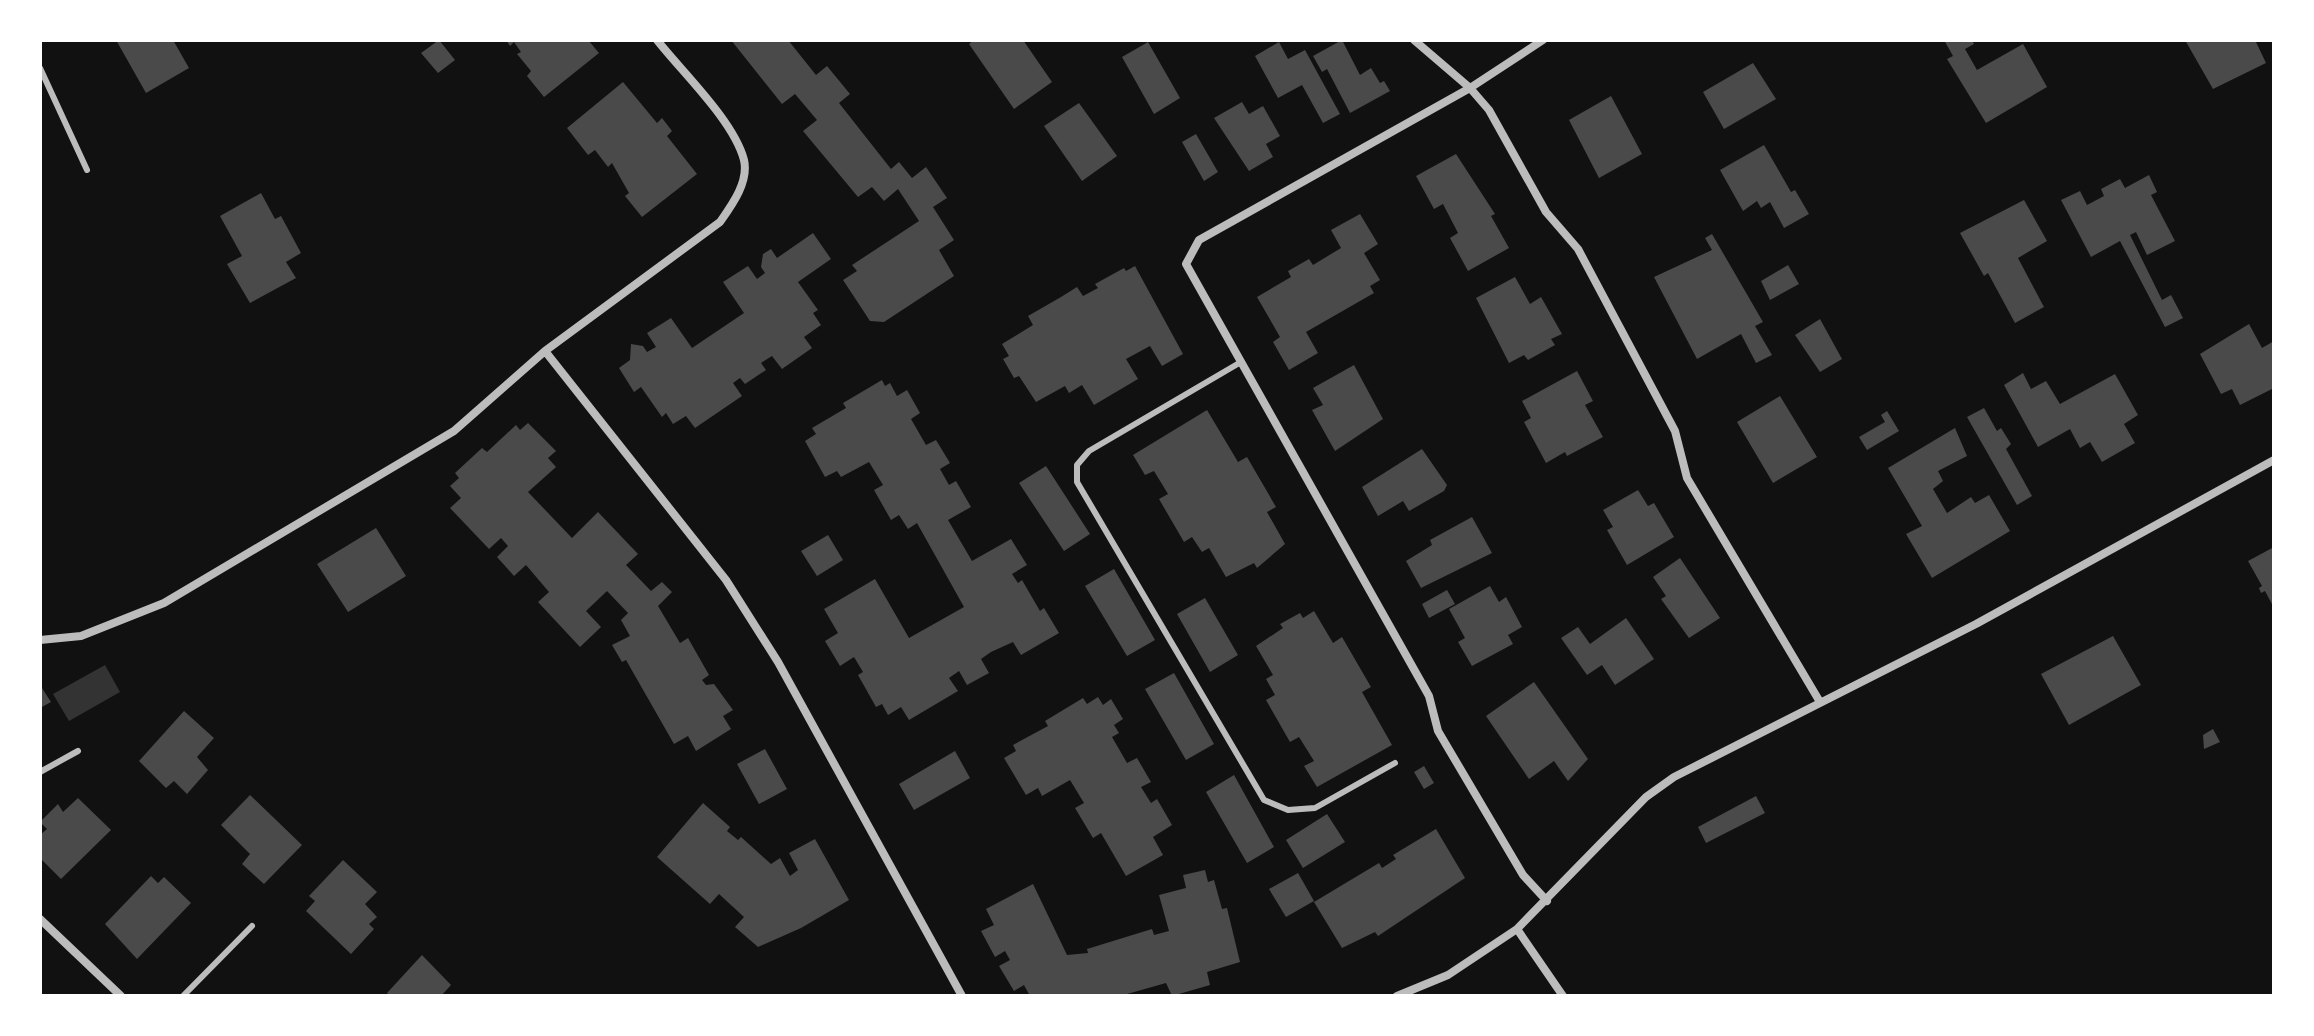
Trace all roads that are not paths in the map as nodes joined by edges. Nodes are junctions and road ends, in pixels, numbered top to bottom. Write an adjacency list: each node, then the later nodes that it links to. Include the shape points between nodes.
1 (657, 40): 7 (street, via 729,128 745,162 739,194 720,222)
2 (1414, 40): 5 (street)
3 (1543, 40): 5 (street)
4 (40, 68): 6 (lane)
5 (1470, 88): 8 (street, via 1199,240 1186,264); 11 (street, via 1489,110 1546,212 1578,249 1675,431 1687,478)
6 (87, 170)
7 (545, 351): 10 (street, via 454,431 151,609 81,636); 21 (street, via 726,580 778,662)
8 (1241, 362): 13 (lane, via 1089,451 1077,465 1077,482 1264,800 1288,810 1315,808); 15 (street, via 1429,696 1438,731 1523,875)
9 (2274, 460): 11 (street, via 1976,624)
10 (40, 640)
11 (1820, 702): 15 (street, via 1674,777 1646,797)
12 (78, 751): 14 (lane)
13 (1395, 763)
14 (40, 772)
15 (1547, 901): 18 (street)
16 (40, 919): 19 (street)
17 (252, 926): 20 (lane)
18 (1517, 929): 22 (street, via 1448,975); 23 (street)
19 (121, 996)
20 (183, 996)
21 (962, 996)
22 (1397, 996)
23 (1563, 996)

